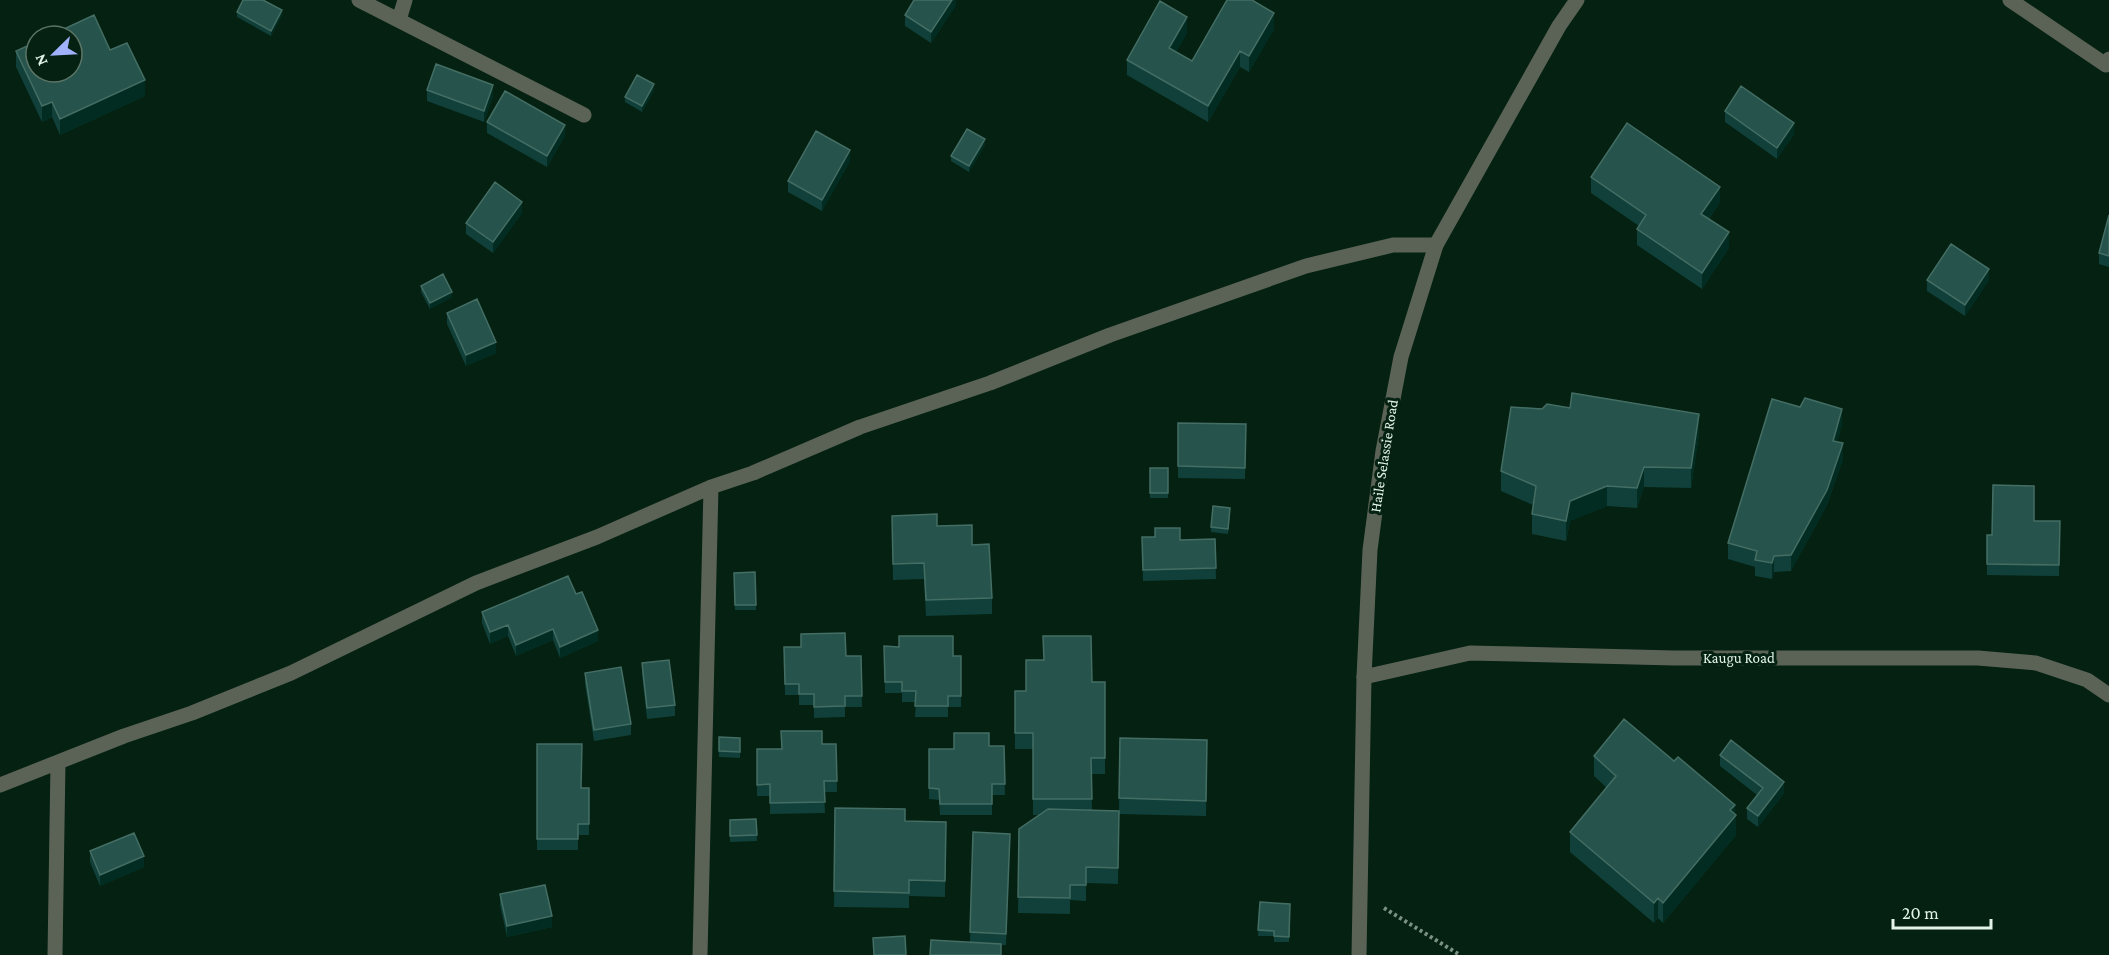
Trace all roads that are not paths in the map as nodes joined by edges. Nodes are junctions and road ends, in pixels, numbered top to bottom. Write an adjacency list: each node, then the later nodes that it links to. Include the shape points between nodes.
1 (359, 0): 5 (street)
2 (405, 0): 5 (street)
3 (1577, 0): 8 (street, Haile Selassie Road)
4 (2010, 0): 6 (street, via 2106,65)
5 (399, 20): 7 (street)
6 (2109, 59)
7 (585, 115)
8 (1436, 245): 9 (street, via 1393,245 1306,266 860,427); 10 (street, Haile Selassie Road, via 1401,357 1383,451 1370,550)
9 (711, 487): 12 (street, via 597,537 476,583 291,673); 15 (street)
10 (1364, 677): 11 (street, Kaugu Road, via 1470,653 1978,658 2036,663 2086,680); 16 (street, Haile Selassie Road)
11 (2109, 695)
12 (58, 762): 13 (street); 14 (street)
13 (0, 785)
14 (55, 955)
15 (700, 955)
16 (1359, 955)

